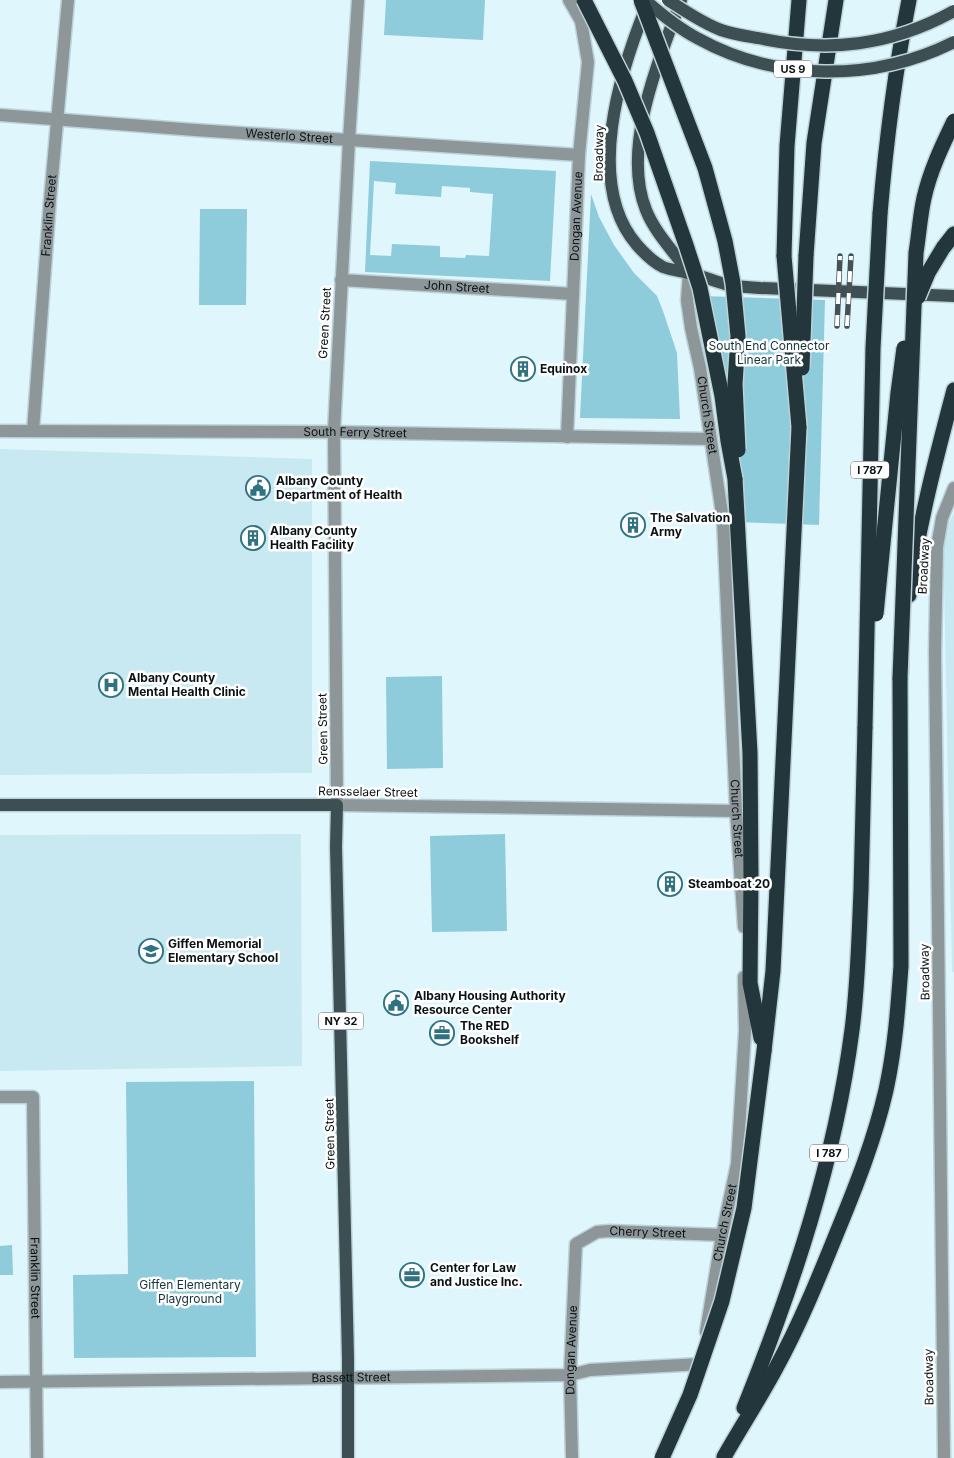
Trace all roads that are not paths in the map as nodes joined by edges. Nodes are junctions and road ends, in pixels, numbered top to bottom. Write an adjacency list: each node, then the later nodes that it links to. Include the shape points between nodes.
1 (68, 0): 15 (street, Franklin Street)
2 (358, 0): 17 (street, Green Street)
3 (569, 0): 18 (street, Dongan Avenue, via 582,21 588,62)
4 (584, 0): 31 (highway, bridge, via 625,81 660,165 684,236 700,288)
5 (641, 0): 31 (highway, bridge, via 705,168 726,241 738,336)
6 (647, 0): 13 (main road, US 9, bridge, via 678,26 712,46 748,60 795,70 837,72 870,69 919,57); 20 (main road, Broadway, via 620,81 614,111 610,177 616,206 631,238 663,267)
7 (668, 0): 12 (main road, bridge, via 721,30 807,46 861,43 888,37 929,24)
8 (681, 0): 20 (main road, via 651,87 640,135 637,167 640,192 649,216)
9 (799, 0): 25 (highway, bridge, via 787,146 784,256)
10 (836, 0): 25 (highway, bridge, via 814,143)
11 (910, 0): 34 (highway, I 787, bridge, via 891,104 880,214 872,348)
12 (954, 11)
13 (954, 42)
14 (0, 115): 15 (street, Westerlo Street)
15 (57, 119): 17 (street, Westerlo Street); 27 (street, Franklin Street)
16 (954, 121): 33 (highway, bridge, via 928,183 916,253)
17 (349, 140): 18 (street, Westerlo Street); 21 (street, Green Street)
18 (580, 155): 22 (street, Dongan Avenue)
19 (954, 234): 34 (highway, bridge, via 932,265 906,338)
20 (689, 273): 23 (main road, Broadway, via 730,285 760,288); 30 (street, Church Street, via 687,300)
21 (341, 280): 22 (street, John Street); 28 (street, Green Street)
22 (573, 294): 29 (street, Dongan Avenue)
23 (951, 297)
24 (954, 390): 33 (highway, bridge, via 930,480 914,558)
25 (799, 427): 38 (highway, via 773,971)
26 (0, 431): 27 (street, South Ferry Street)
27 (33, 431): 28 (street, South Ferry Street)
28 (334, 432): 29 (street, South Ferry Street); 36 (street, Green Street)
29 (567, 437): 30 (street, South Ferry Street)
30 (710, 439): 37 (street, Church Street, via 722,520)
31 (736, 479): 38 (highway, via 750,753 750,983)
32 (954, 488): 52 (street, Broadway, via 942,518 937,547 935,644)
33 (900, 678): 47 (highway, via 900,966 898,1015 886,1088 863,1165 808,1302 776,1370)
34 (865, 727): 47 (highway, I 787, via 856,984 845,1076 826,1169 801,1254)
35 (0, 804): 36 (main road, Rensselaer Street)
36 (337, 805): 37 (street, Rensselaer Street); 44 (main road, Green Street / NY 32)
37 (736, 811): 40 (street, Church Street, via 744,930 745,1031 737,1164)
38 (764, 1052): 51 (highway, bridge, via 744,1208 724,1292 690,1395)
39 (0, 1097): 46 (street, Franklin Street, via 34,1097)
40 (722, 1235): 41 (street, Cherry Street, via 609,1231 597,1232); 42 (street, Church Street)
41 (576, 1244): 43 (street, Dongan Avenue)
42 (701, 1364): 43 (street, Bassett Street, via 590,1370)
43 (570, 1376): 44 (street, Bassett Street); 50 (street, Dongan Avenue)
44 (348, 1378): 46 (street, Bassett Street); 49 (main road, Green Street / NY 32)
45 (0, 1382): 46 (street, Bassett Street)
46 (36, 1382): 48 (street, Franklin Street)
47 (724, 1457)
48 (37, 1458)
49 (348, 1458)
50 (572, 1458)
51 (662, 1458)
52 (944, 1458)

